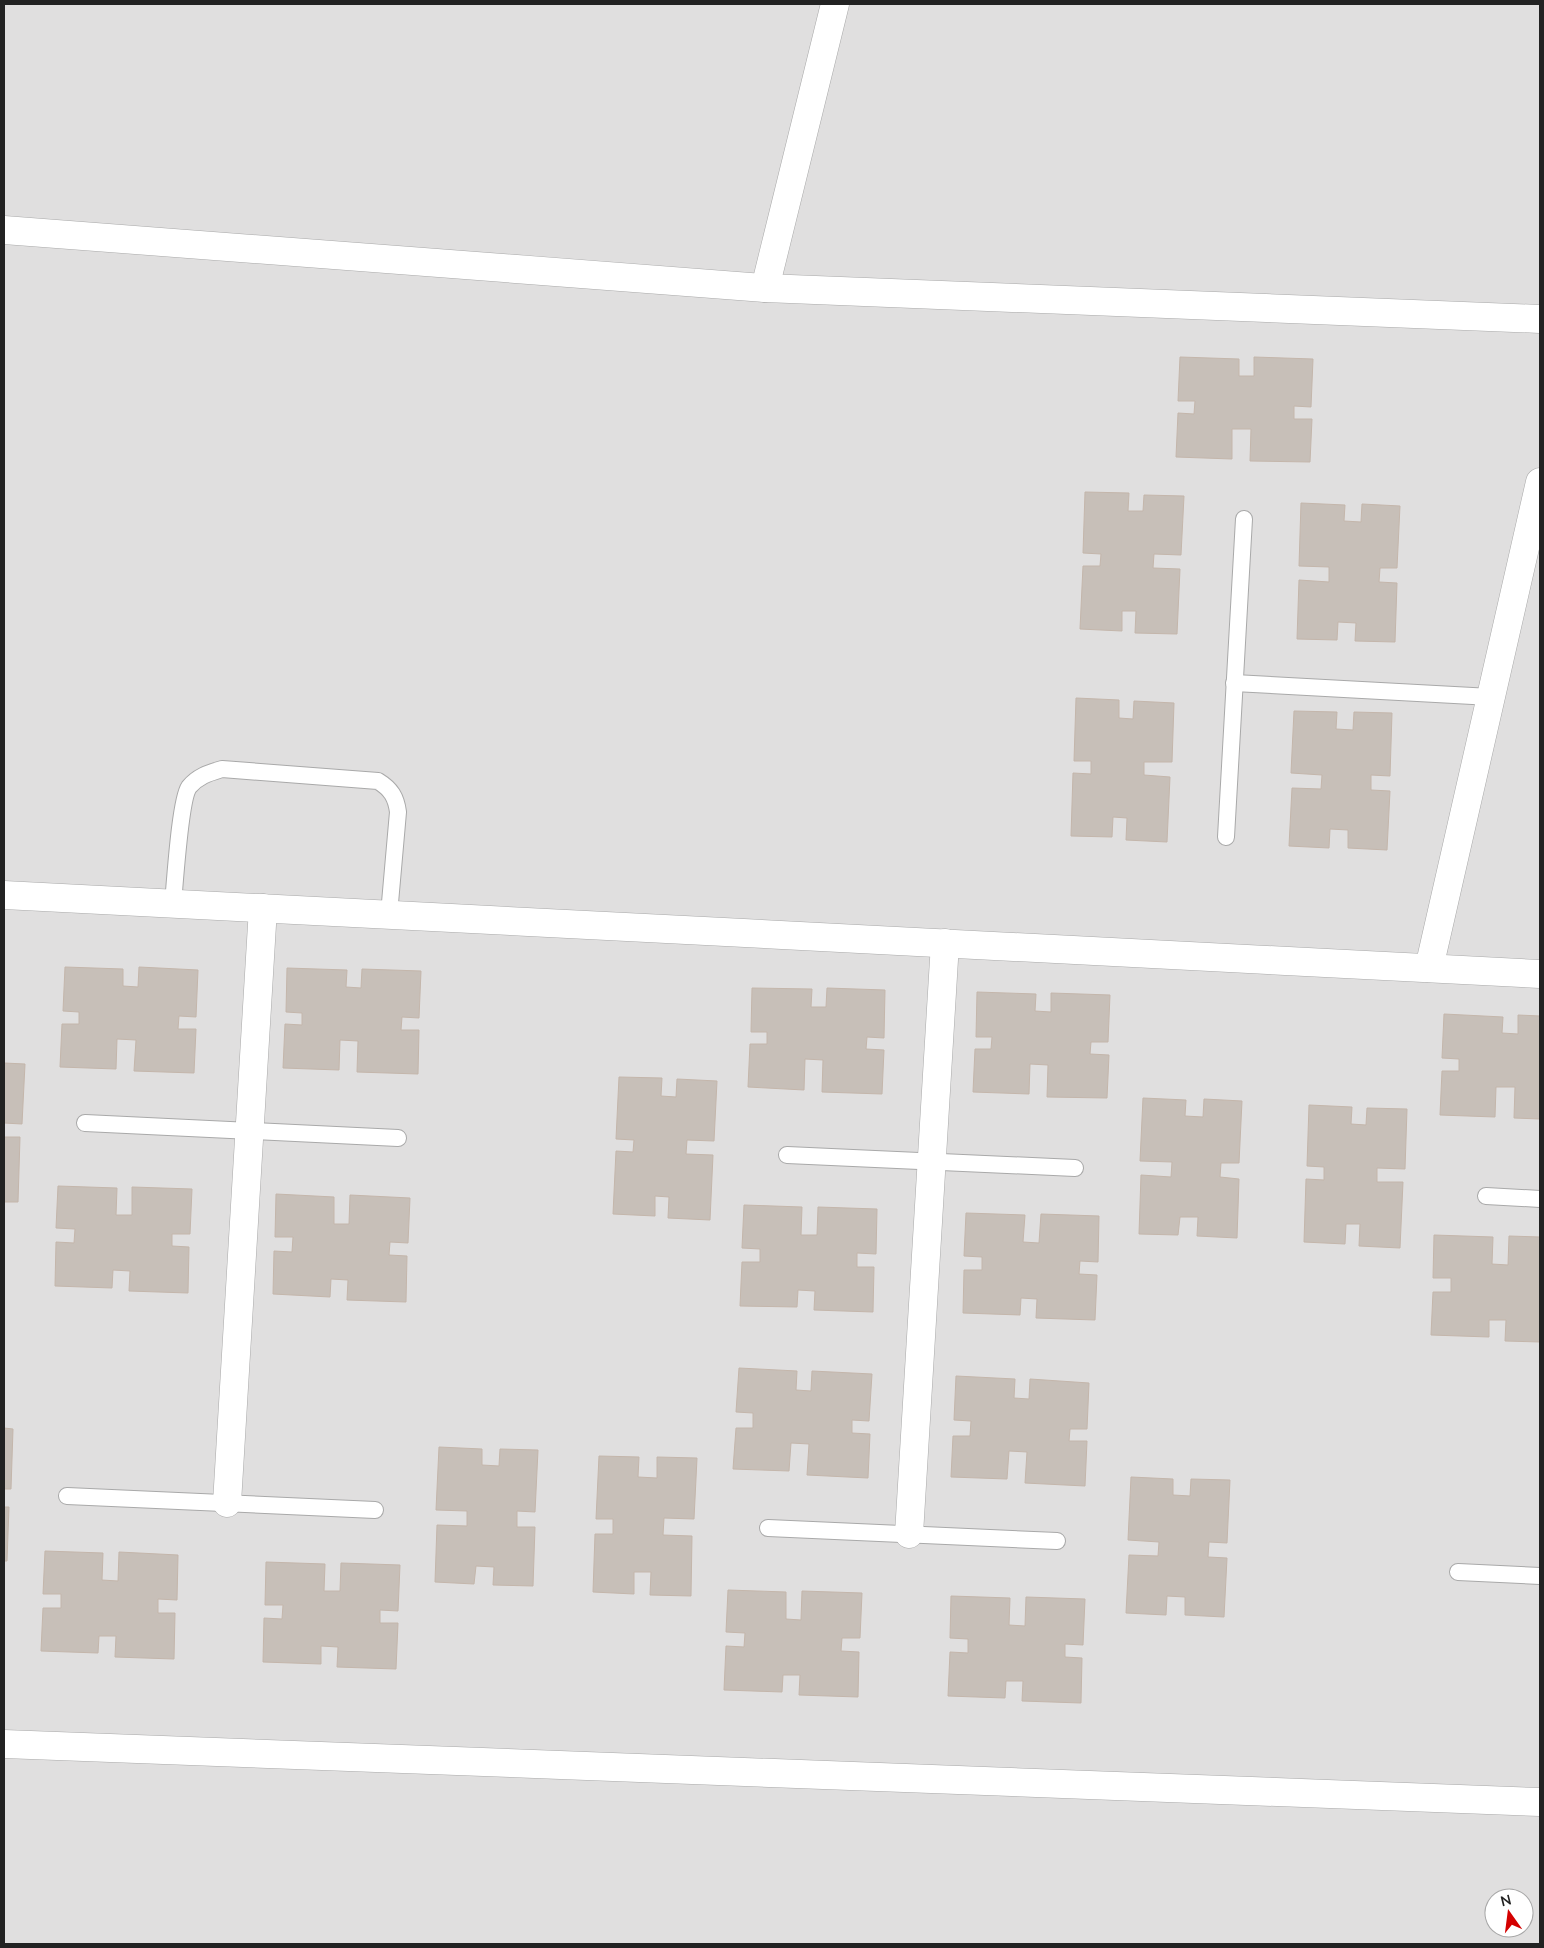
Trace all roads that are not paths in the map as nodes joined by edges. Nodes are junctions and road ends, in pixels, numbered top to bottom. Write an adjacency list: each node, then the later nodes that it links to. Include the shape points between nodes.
1 (835, 4): 3 (street)
2 (4, 230): 3 (street)
3 (765, 288): 4 (street)
4 (1540, 318)
5 (1540, 482): 8 (street)
6 (1244, 518): 7 (lane)
7 (1234, 683): 8 (lane); 9 (lane)
8 (1490, 697): 15 (street)
9 (1226, 837)
10 (4, 895): 11 (street)
11 (172, 903): 12 (street); 13 (lane, via 188,789 203,774 222,769 378,781 386,786 393,794 398,812)
12 (263, 908): 13 (street); 18 (street)
13 (389, 914): 14 (street)
14 (945, 943): 15 (street); 21 (street)
15 (1430, 968): 16 (street)
16 (1540, 974)
17 (85, 1123): 18 (lane)
18 (250, 1131): 19 (lane); 26 (street)
19 (398, 1138)
20 (787, 1155): 21 (lane)
21 (932, 1162): 22 (lane); 29 (street)
22 (1075, 1168)
23 (1486, 1196): 24 (lane)
24 (1540, 1199)
25 (67, 1496): 26 (lane)
26 (227, 1503): 27 (lane)
27 (375, 1510)
28 (768, 1528): 29 (lane)
29 (909, 1534): 30 (lane)
30 (1057, 1541)
31 (1458, 1572): 32 (lane)
32 (1540, 1576)
33 (4, 1744): 34 (street)
34 (1540, 1802)

